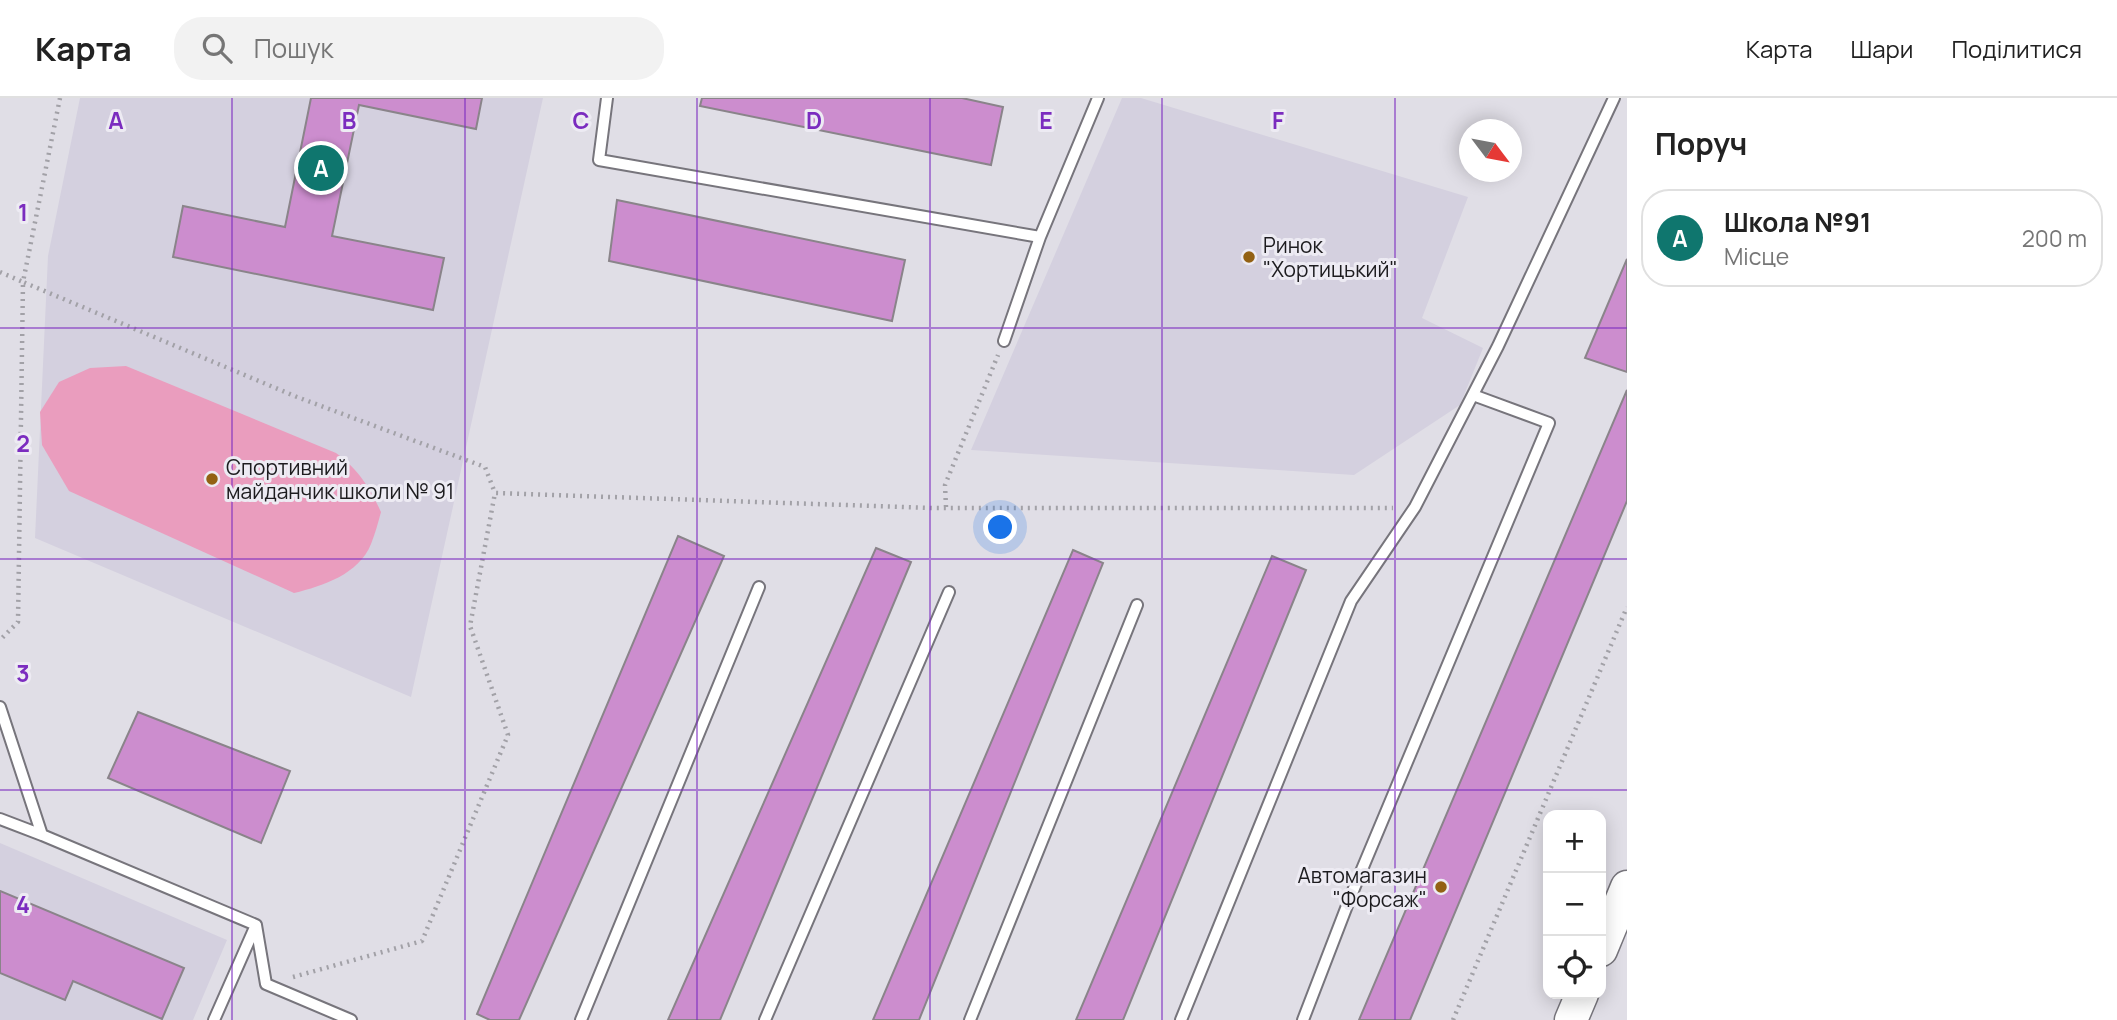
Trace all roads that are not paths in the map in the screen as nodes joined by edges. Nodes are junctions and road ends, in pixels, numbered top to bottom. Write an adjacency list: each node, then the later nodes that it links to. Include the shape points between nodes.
1 (607, 98): 4 (lane, via 599,160)
2 (1098, 98): 4 (lane)
3 (1614, 98): 6 (lane)
4 (1040, 237): 5 (lane)
5 (1003, 341)
6 (1473, 396): 22 (lane, via 1415,507 1351,601); 23 (lane, via 1549,423)
7 (759, 587): 19 (lane)
8 (949, 592): 20 (lane)
9 (1137, 604): 21 (lane)
10 (0, 707): 12 (lane)
11 (0, 820): 12 (lane)
12 (42, 835): 14 (lane)
13 (1627, 887): 15 (main road)
14 (256, 925): 17 (lane); 18 (lane, via 266,985)
15 (1606, 938)
16 (1581, 999): 24 (main road)
17 (214, 1020)
18 (351, 1020)
19 (581, 1020)
20 (765, 1020)
21 (970, 1020)
22 (1181, 1020)
23 (1303, 1020)
24 (1572, 1020)

